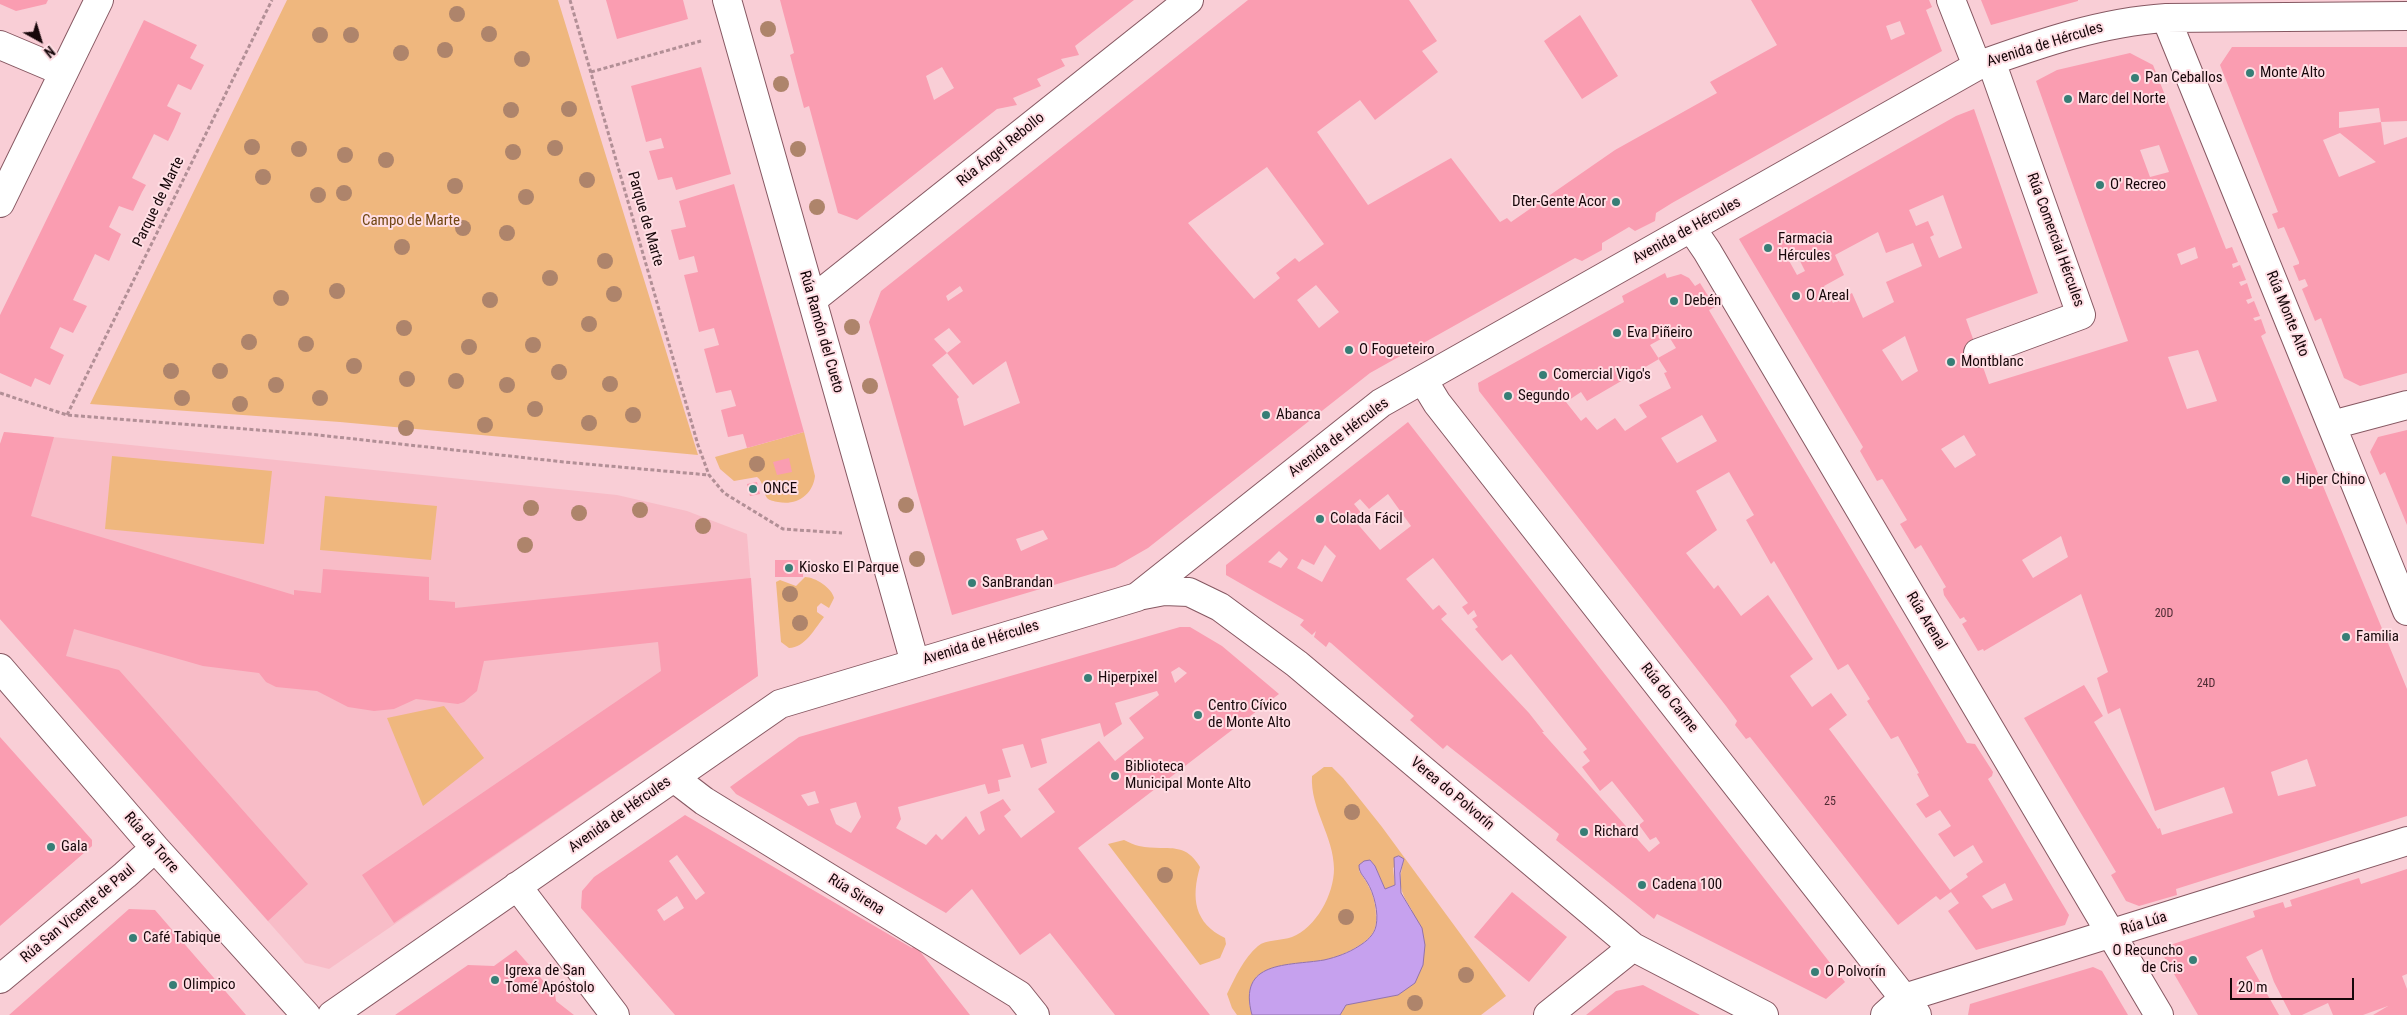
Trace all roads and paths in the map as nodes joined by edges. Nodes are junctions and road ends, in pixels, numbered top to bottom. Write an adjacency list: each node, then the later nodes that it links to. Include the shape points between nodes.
1 (99, 0): 13 (street)
2 (272, 0): 22 (path, Parque de Marte)
3 (570, 0): 14 (path, Parque de Marte)
4 (727, 0): 10 (street, Rúa Ramón del Cueto)
5 (1189, 0): 17 (street, Rúa Ángel Rebollo)
6 (1951, 0): 12 (street)
7 (2319, 8): 8 (street, Avenida de Hércules); 9 (street, Avenida de Hércules)
8 (2407, 16)
9 (2166, 18): 12 (street, Avenida de Hércules, via 2131,20 2026,48); 23 (street, Rúa Monte Alto)
10 (736, 32): 14 (path); 17 (street, Rúa Ramón del Cueto)
11 (0, 45): 13 (street)
12 (1984, 64): 16 (street, Avenida de Hércules); 18 (street, Rúa Comercial Hércules, via 2081,315)
13 (64, 72): 15 (street)
14 (591, 72): 24 (path, Parque de Marte)
15 (0, 203)
16 (1692, 229): 19 (street, Avenida de Hércules); 34 (street, Rúa Arenal)
17 (812, 300): 25 (street, Rúa Ramón del Cueto)
18 (1978, 353)
19 (1423, 380): 26 (street, Avenida de Hércules, via 1381,403); 37 (street, Rúa do Carme, via 1449,419)
20 (0, 393): 22 (path)
21 (2407, 405): 23 (street)
22 (66, 415): 24 (path, via 309,434)
23 (2332, 425): 27 (street, Rúa Monte Alto)
24 (709, 475): 25 (path, via 724,493 783,529)
25 (879, 536): 28 (street, Rúa Ramón del Cueto)
26 (1137, 596): 28 (street, Avenida de Hércules); 35 (street, Verea do Polvorín, via 1164,591 1190,592 1220,607 1297,664)
27 (2407, 611)
28 (916, 663): 30 (street, Avenida de Hércules, via 780,704)
29 (0, 668): 32 (street, Rúa da Torre)
30 (674, 778): 33 (street, Avenida de Hércules); 41 (street, Rúa Sirena, via 704,802 1019,996)
31 (2407, 841): 34 (street, Rúa Lúa)
32 (155, 848): 36 (street, Rúa San Vicente de Paul); 38 (street, Rúa da Torre)
33 (517, 886): 39 (street, Avenida de Hércules); 40 (street)
34 (2111, 934): 37 (street, Rúa Lúa); 44 (street, Rúa Arenal)
35 (1634, 947): 42 (street); 43 (street, Verea do Polvorín)
36 (0, 979)
37 (1902, 1009)
38 (306, 1015)
39 (332, 1015)
40 (615, 1015)
41 (1035, 1015)
42 (1548, 1015)
43 (1764, 1015)
44 (2158, 1015)

